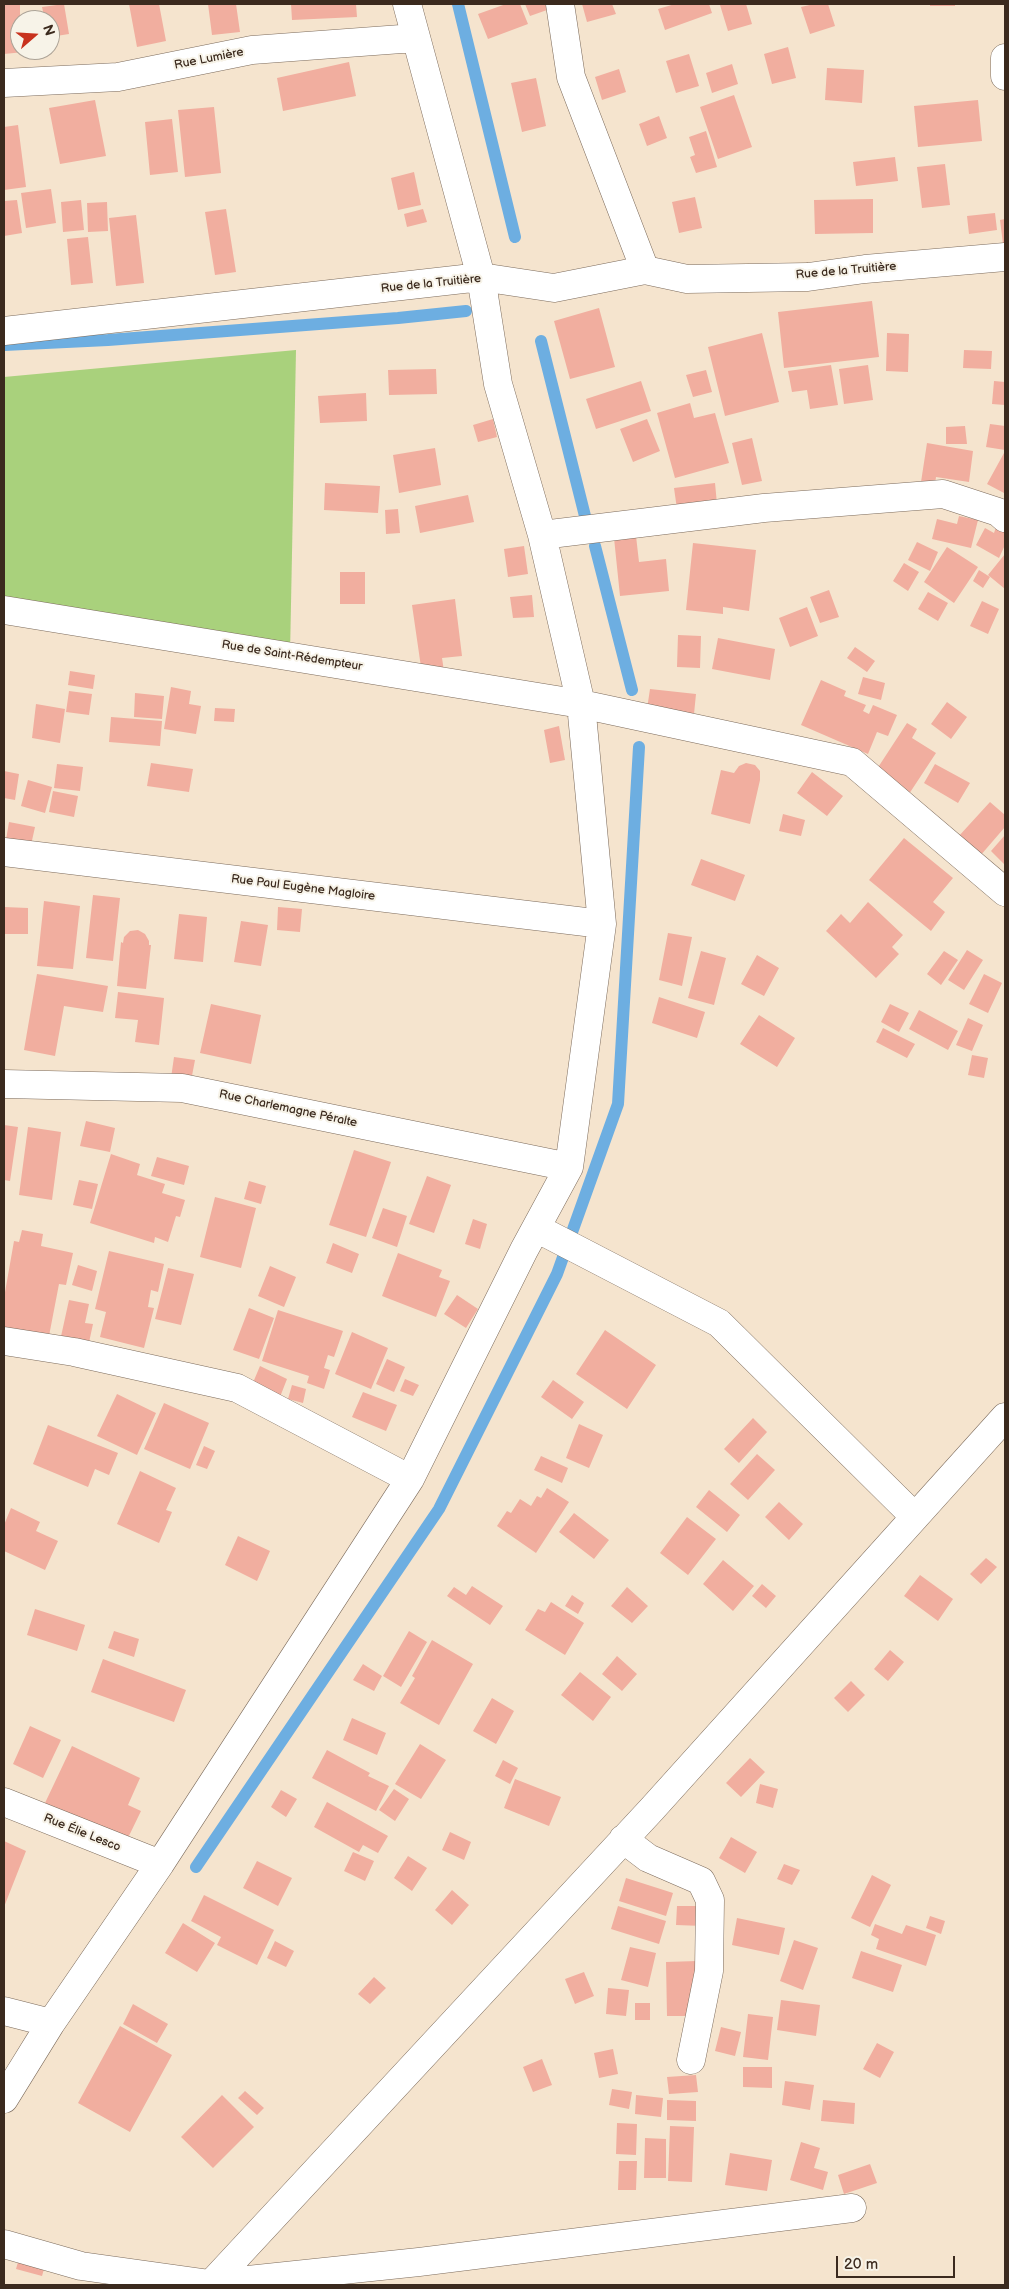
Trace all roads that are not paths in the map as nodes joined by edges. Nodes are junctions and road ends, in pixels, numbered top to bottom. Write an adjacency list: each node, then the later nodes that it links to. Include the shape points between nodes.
1 (407, 4): 3 (street)
2 (560, 4): 8 (street, via 571,78)
3 (415, 38): 6 (street, Rue Lumière, via 252,50 118,77); 9 (street)
4 (1005, 58): 5 (street)
5 (1005, 76)
6 (4, 82)
7 (1005, 257): 8 (street, Rue de la Truitière, via 808,277 687,279)
8 (645, 270): 9 (street, Rue de la Truitière, via 554,288)
9 (481, 277): 10 (street, Rue de la Truitière); 12 (street, via 498,384)
10 (4, 332)
11 (1005, 518): 12 (street, via 998,512 943,494 764,508)
12 (542, 536): 14 (street)
13 (4, 610): 14 (street, Rue de Saint-Rédempteur)
14 (581, 704): 16 (street, Rue de Saint-Rédempteur, via 852,762); 17 (street)
15 (4, 852): 17 (street, Rue Paul Eugène Magloire)
16 (1005, 892)
17 (602, 924): 19 (street)
18 (4, 1084): 19 (street, Rue Charlemagne Péralte, via 182,1088)
19 (569, 1167): 20 (street)
20 (536, 1228): 23 (street); 24 (street, via 719,1323)
21 (4, 1341): 23 (street, via 74,1352 237,1388)
22 (1005, 1417): 24 (street)
23 (410, 1479): 27 (street)
24 (915, 1517): 26 (street)
25 (4, 1802): 27 (street, Rue Élie Lesco)
26 (623, 1839): 30 (street, via 648,1858 701,1881 710,1900 709,1971); 34 (street)
27 (160, 1864): 29 (street)
28 (4, 2011): 29 (street)
29 (51, 2023): 31 (street)
30 (691, 2060)
31 (4, 2099)
32 (852, 2208): 34 (street)
33 (4, 2244): 34 (street, via 81,2266)
34 (210, 2285)

